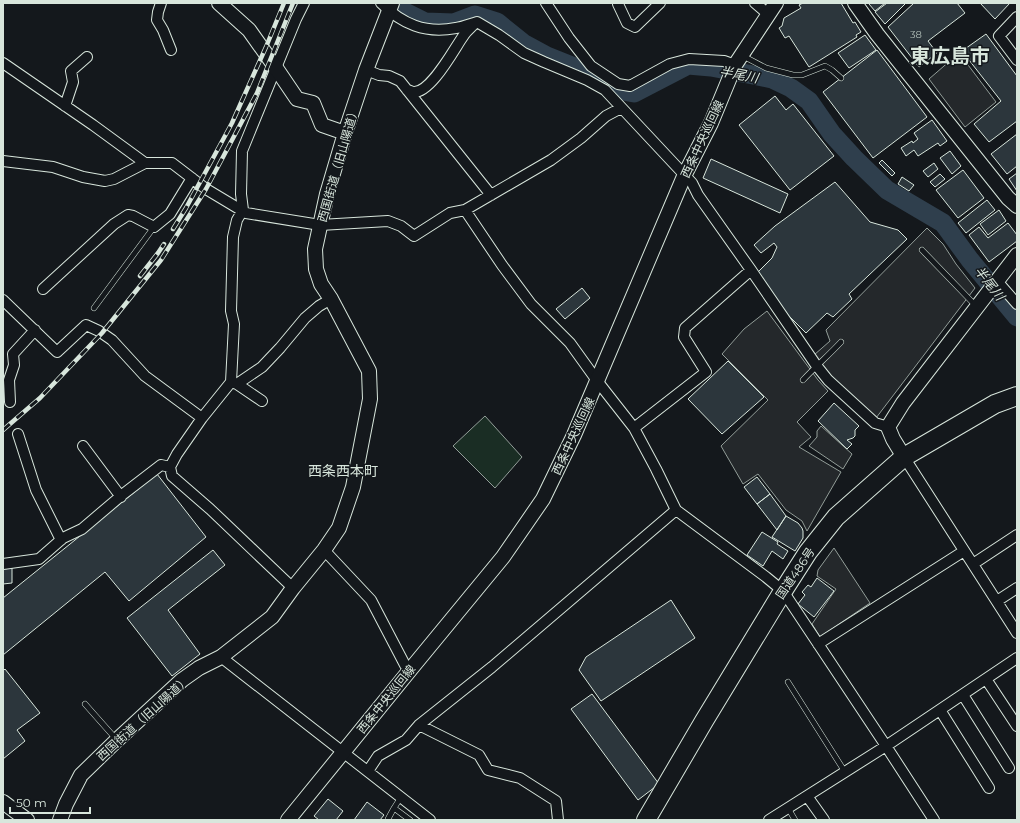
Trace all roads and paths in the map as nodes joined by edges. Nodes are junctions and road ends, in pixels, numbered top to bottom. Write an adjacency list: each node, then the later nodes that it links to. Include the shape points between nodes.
1 (162, 3): 13 (street, via 157,20)
2 (219, 3): 19 (street, via 249,30)
3 (304, 3): 19 (street)
4 (546, 3): 18 (street)
5 (660, 3): 8 (street, via 634,27 627,23)
6 (755, 3): 10 (street)
7 (855, 3): 32 (street, via 1003,192)
8 (618, 4)
9 (388, 6): 12 (street, via 411,25 422,28 456,28); 20 (street, 西国街道（旧山陽道）)
10 (772, 9): 15 (street, 西条中央巡回線)
11 (1017, 17): 16 (street, via 999,36)
12 (477, 22): 21 (street, via 524,53); 23 (street, via 466,33 440,72 425,87 419,91)
13 (171, 50)
14 (87, 57): 24 (street, via 71,71 74,82)
15 (738, 60): 18 (street, via 689,59 670,64 630,86 618,84); 22 (lane, via 793,75 802,75 825,66); 29 (street, 西条中央巡回線, via 711,123)
16 (1017, 60)
17 (3, 63): 24 (street)
18 (591, 66): 21 (street)
19 (276, 68): 26 (street, via 297,99 313,103 322,125); 33 (street, via 242,151)
20 (366, 70): 23 (street, via 400,81); 26 (street, 西国街道（旧山陽道）)
21 (585, 78): 25 (street, via 605,90)
22 (841, 78)
23 (407, 90): 31 (street)
24 (65, 106): 28 (street)
25 (621, 108): 29 (street); 31 (street, via 606,116 551,160)
26 (345, 133): 35 (street, 西国街道（旧山陽道）, via 326,194)
27 (3, 161): 28 (street, via 53,167 83,178 105,181)
28 (146, 163): 30 (street, via 172,163)
29 (685, 174): 39 (street); 51 (street, 西条中央巡回線)
30 (192, 178): 33 (street); 36 (street, via 170,214)
31 (491, 195): 34 (street)
32 (1017, 206)
33 (243, 210): 35 (street, via 246,213); 52 (street, via 237,220 233,237 231,311 234,324)
34 (465, 210): 35 (street, via 450,214 414,236 401,226 388,221); 51 (street, via 531,304 570,343)
35 (320, 225): 42 (street, 西国街道（旧山陽道）, via 315,249 316,269 321,284)
36 (154, 227): 41 (street, via 128,215 114,224); 46 (lane)
37 (922, 250): 44 (lane)
38 (1017, 255): 40 (street)
39 (751, 270): 49 (street); 58 (street, via 685,328 684,337 706,372)
40 (1001, 276): 44 (street); 45 (street)
41 (44, 289)
42 (331, 299): 52 (street, via 305,318 262,367); 67 (street, 西国街道（旧山陽道）, via 369,371 370,399 353,487 338,528)
43 (3, 300): 47 (street)
44 (980, 303): 57 (street, via 903,403)
45 (1017, 304)
46 (94, 308)
47 (35, 330): 55 (street, via 13,354 14,365 9,380); 56 (street, via 57,352 86,326 99,331 112,340 146,376)
48 (842, 342): 49 (lane)
49 (816, 365): 50 (lane); 57 (street, via 828,380 875,423)
50 (803, 380)
51 (598, 382): 58 (street); 79 (street, 西条中央巡回線, via 543,499 504,556)
52 (234, 383): 54 (street); 56 (street)
53 (1017, 396): 61 (highway, 国道486号, via 995,404)
54 (262, 401)
55 (10, 402)
56 (202, 418): 62 (street)
57 (888, 427): 61 (street)
58 (634, 428): 64 (street)
59 (18, 434): 66 (street, via 36,490)
60 (83, 446): 63 (street)
61 (904, 457): 68 (street); 73 (highway, 国道486号, via 836,517)
62 (170, 467): 63 (street, via 160,465); 71 (street, via 172,476)
63 (120, 497): 66 (street, via 82,529)
64 (676, 510): 73 (street); 85 (street, via 492,667)
65 (1017, 535): 70 (street)
66 (61, 540): 69 (street, via 39,559)
67 (324, 550): 71 (street, 西国街道（旧山陽道）); 79 (street, via 371,600)
68 (964, 551): 70 (street); 76 (street)
69 (3, 564)
70 (973, 564): 74 (street)
71 (293, 588): 77 (street, 西国街道（旧山陽道）, via 272,617)
72 (1017, 588): 74 (street)
73 (782, 591): 76 (street); 106 (highway, 国道486号)
74 (996, 601): 75 (street)
75 (1017, 633)
76 (818, 644): 88 (street)
77 (221, 657): 87 (street, 西国街道（旧山陽道）, via 182,680); 89 (street)
78 (1017, 658): 80 (street)
79 (410, 670): 89 (street, 西条中央巡回線)
80 (986, 679): 82 (street); 86 (street)
81 (788, 682): 92 (lane)
82 (963, 695): 84 (street); 90 (street)
83 (85, 704): 87 (lane)
84 (940, 710): 88 (street); 93 (street)
85 (419, 725): 91 (street, via 406,740 378,756); 105 (street, via 479,755 488,770 520,778 556,801)
86 (1017, 726)
87 (117, 740): 100 (street, 西国街道（旧山陽道）, via 81,775)
88 (886, 746): 92 (street); 110 (street)
89 (344, 752): 91 (street); 101 (street, 西条中央巡回線)
90 (1009, 768)
91 (368, 771): 95 (street)
92 (845, 772): 94 (street)
93 (989, 788)
94 (807, 796): 98 (street); 109 (street)
95 (401, 797): 97 (lane); 104 (street)
96 (3, 802): 99 (street)
97 (394, 808): 102 (lane); 103 (lane)
98 (788, 808): 107 (street); 108 (lane)
99 (27, 820)
100 (60, 820)
101 (288, 820)
102 (389, 820)
103 (410, 820)
104 (430, 820)
105 (558, 820)
106 (646, 820)
107 (769, 820)
108 (795, 820)
109 (824, 820)
110 (934, 820)

